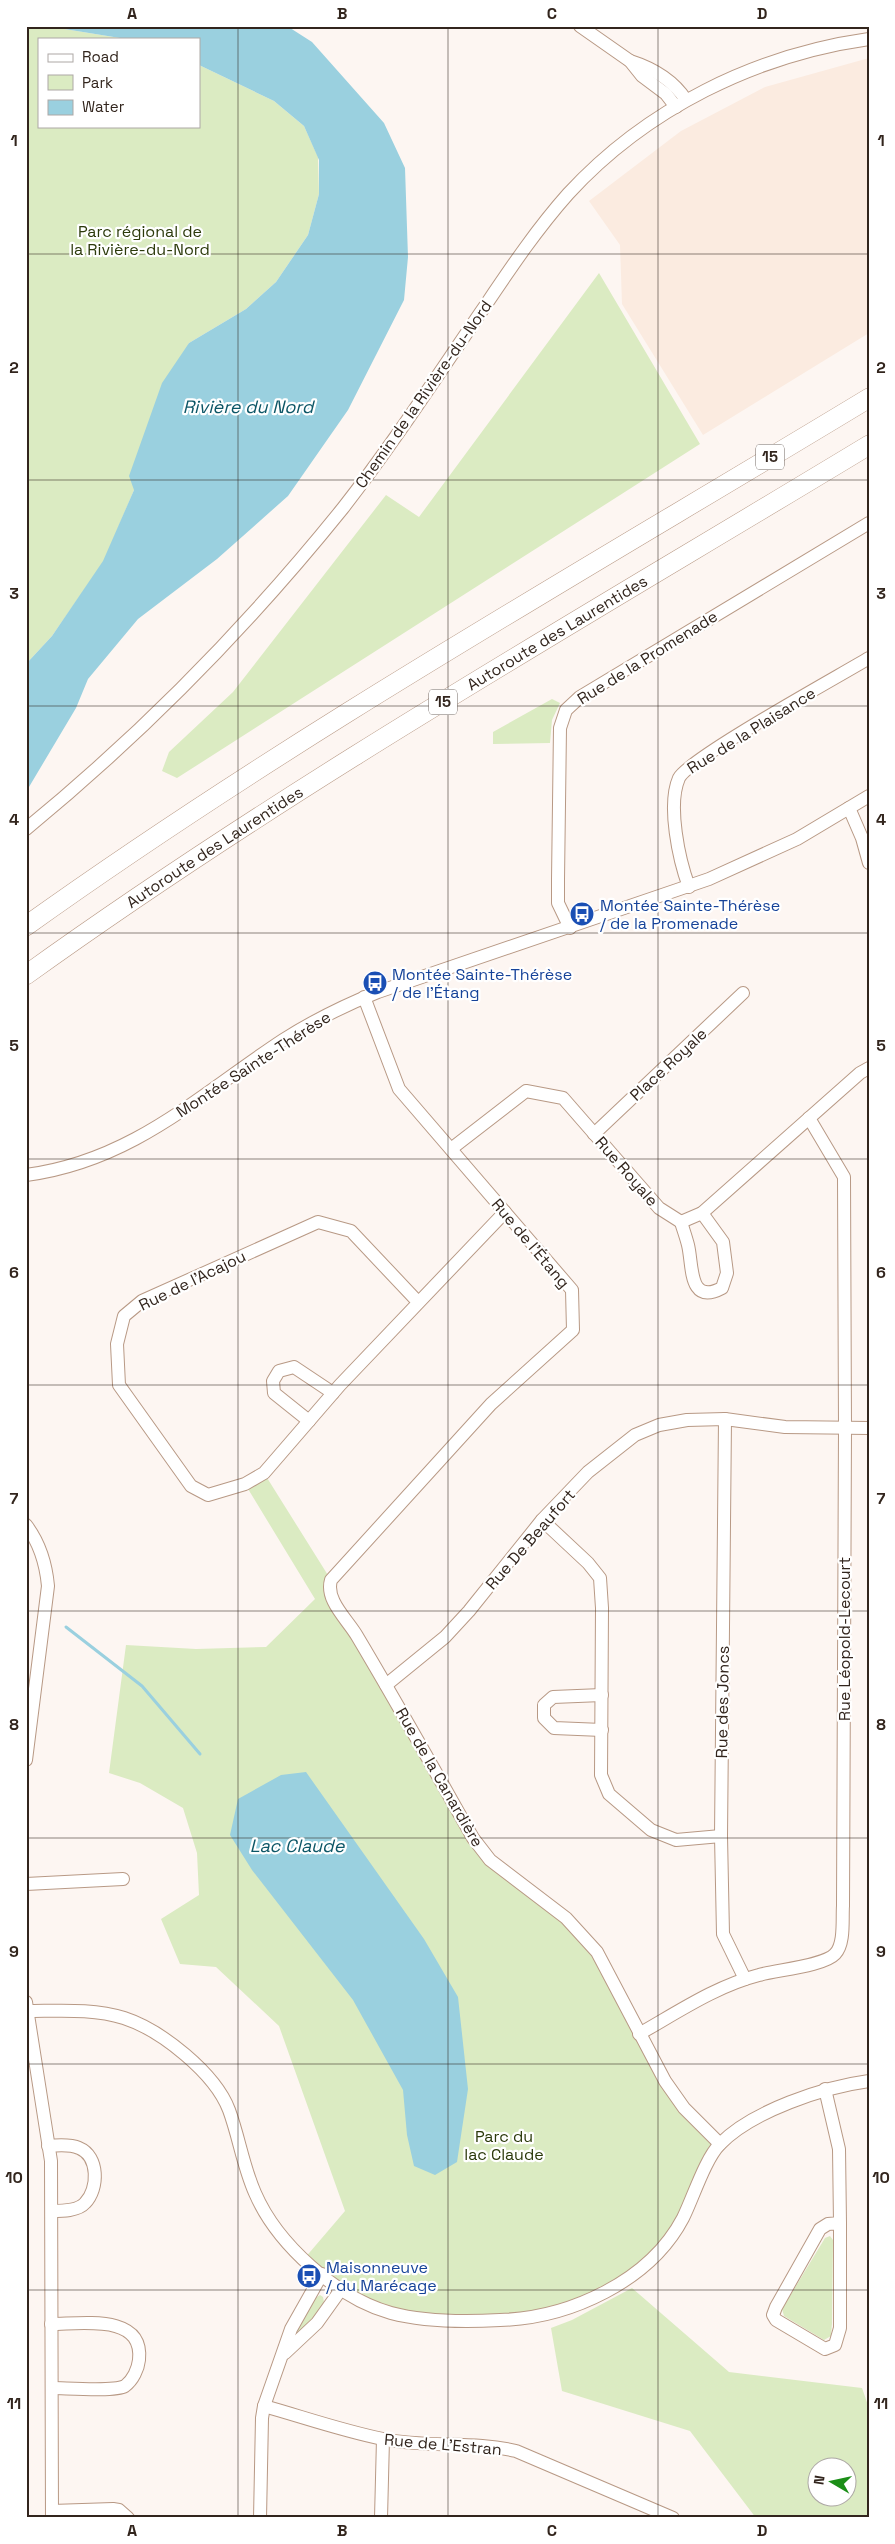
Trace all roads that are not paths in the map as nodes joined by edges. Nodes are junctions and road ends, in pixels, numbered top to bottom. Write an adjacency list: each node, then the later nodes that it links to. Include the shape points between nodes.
1 (580, 26): 3 (street, via 630,61 642,76)
2 (869, 39): 3 (street, Chemin de la Rivière-du-Nord, via 779,59 721,82)
3 (681, 104): 10 (street, Chemin de la Rivière-du-Nord, via 596,167 550,216 363,482 235,633 124,746)
4 (869, 398): 13 (highway, 15, via 318,732 167,829)
5 (869, 445): 15 (highway, Autoroute des Laurentides / 15, via 339,765 151,887)
6 (869, 523): 14 (street, Rue de la Promenade, via 569,706 560,728 558,903)
7 (869, 658): 12 (street, Rue de la Plaisance, via 683,772 677,785 675,818 680,856)
8 (869, 796): 9 (street, Montée Sainte-Thérèse)
9 (849, 808): 11 (street); 12 (street, Montée Sainte-Thérèse, via 790,843)
10 (26, 829)
11 (869, 863)
12 (689, 887): 14 (street, Montée Sainte-Thérèse)
13 (26, 926)
14 (570, 928): 17 (street, Montée Sainte-Thérèse)
15 (26, 975)
16 (743, 993): 20 (street, Place Royale)
17 (364, 997): 21 (street, Rue de l'Étang, via 399,1089); 22 (street, Montée Sainte-Thérèse, via 283,1041 140,1138 84,1162)
18 (869, 1068): 19 (street)
19 (809, 1118): 24 (street); 30 (street, Rue Léopold-Lecourt, via 844,1177)
20 (594, 1134): 21 (street, Rue Royale, via 563,1098 526,1091); 25 (street, Rue Royale, via 659,1208)
21 (451, 1148): 23 (street, Rue de l'Étang)
22 (26, 1175)
23 (505, 1212): 26 (street, Rue de l'Acajou); 34 (street, Rue de l'Étang, via 572,1290 573,1330 491,1404)
24 (702, 1213): 25 (street); 25 (street, via 723,1242 726,1273 722,1288 712,1293 703,1292 694,1283)
25 (681, 1222)
26 (418, 1302): 27 (street, Rue de l'Acajou); 29 (street, Rue de l'Acajou, via 351,1231 318,1222 142,1301 124,1316 117,1344 119,1385 191,1486 208,1495 244,1484 264,1473)
27 (334, 1393): 29 (street, Rue de l'Acajou); 29 (street, via 294,1367 279,1371 274,1381 274,1393)
28 (725, 1419): 30 (street, Rue De Beaufort, via 785,1427); 32 (street, Rue De Beaufort, via 668,1423 635,1435 588,1472); 39 (street, Rue des Joncs)
29 (309, 1421)
30 (846, 1428): 31 (street, Rue De Beaufort); 42 (street, Rue Léopold-Lecourt, via 841,1940 836,1953 825,1961)
31 (869, 1428)
32 (542, 1520): 35 (street, Rue De Beaufort, via 470,1610 426,1654); 36 (street, via 600,1578)
33 (26, 1525): 38 (street, via 42,1555 48,1586)
34 (330, 1580): 35 (street, Rue de la Canardière, via 330,1596 347,1618)
35 (386, 1685): 44 (street, Rue de la Canardière, via 473,1838 490,1860 566,1918 597,1952)
36 (602, 1695): 37 (street); 37 (street, via 553,1697 544,1705 544,1718 554,1728)
37 (602, 1730): 39 (street, via 601,1775 609,1794 651,1830 676,1840)
38 (26, 1760)
39 (721, 1836): 42 (street, Rue des Joncs, via 722,1934)
40 (122, 1879): 41 (street)
41 (26, 1884)
42 (745, 1979): 44 (street, Rue Léopold-Lecourt, via 726,1986)
43 (26, 2008): 48 (street); 51 (street, via 98,2013 126,2019 149,2030 199,2068 216,2086 228,2109 245,2168 263,2210 287,2243)
44 (639, 2034): 47 (street, Rue de la Canardière, via 679,2101)
45 (869, 2081): 46 (street)
46 (825, 2089): 47 (street, via 757,2119); 50 (street, via 839,2149)
47 (720, 2144): 52 (street, via 683,2217 664,2246 628,2278 571,2306 537,2316 503,2320 422,2318 389,2312)
48 (48, 2146): 49 (street); 49 (street, via 73,2146 86,2153 93,2166 95,2182 85,2204 71,2210)
49 (52, 2211): 53 (street)
50 (840, 2224): 50 (street, via 828,2224 820,2230 774,2311 776,2320 825,2349 835,2345 840,2328)
51 (322, 2274): 52 (street); 54 (street, via 290,2329)
52 (342, 2288): 54 (street, via 317,2323)
53 (51, 2324): 55 (street); 55 (street, via 116,2325 136,2337 140,2354 138,2370 124,2386 107,2389)
54 (283, 2355): 56 (street)
55 (52, 2388): 58 (street)
56 (264, 2406): 57 (street, Rue de L'Estran); 60 (street)
57 (383, 2439): 61 (street); 62 (street, Rue de L'Estran, via 516,2451)
58 (52, 2515): 59 (street, via 113,2509)
59 (128, 2518)
60 (260, 2518)
61 (381, 2518)
62 (673, 2518)

